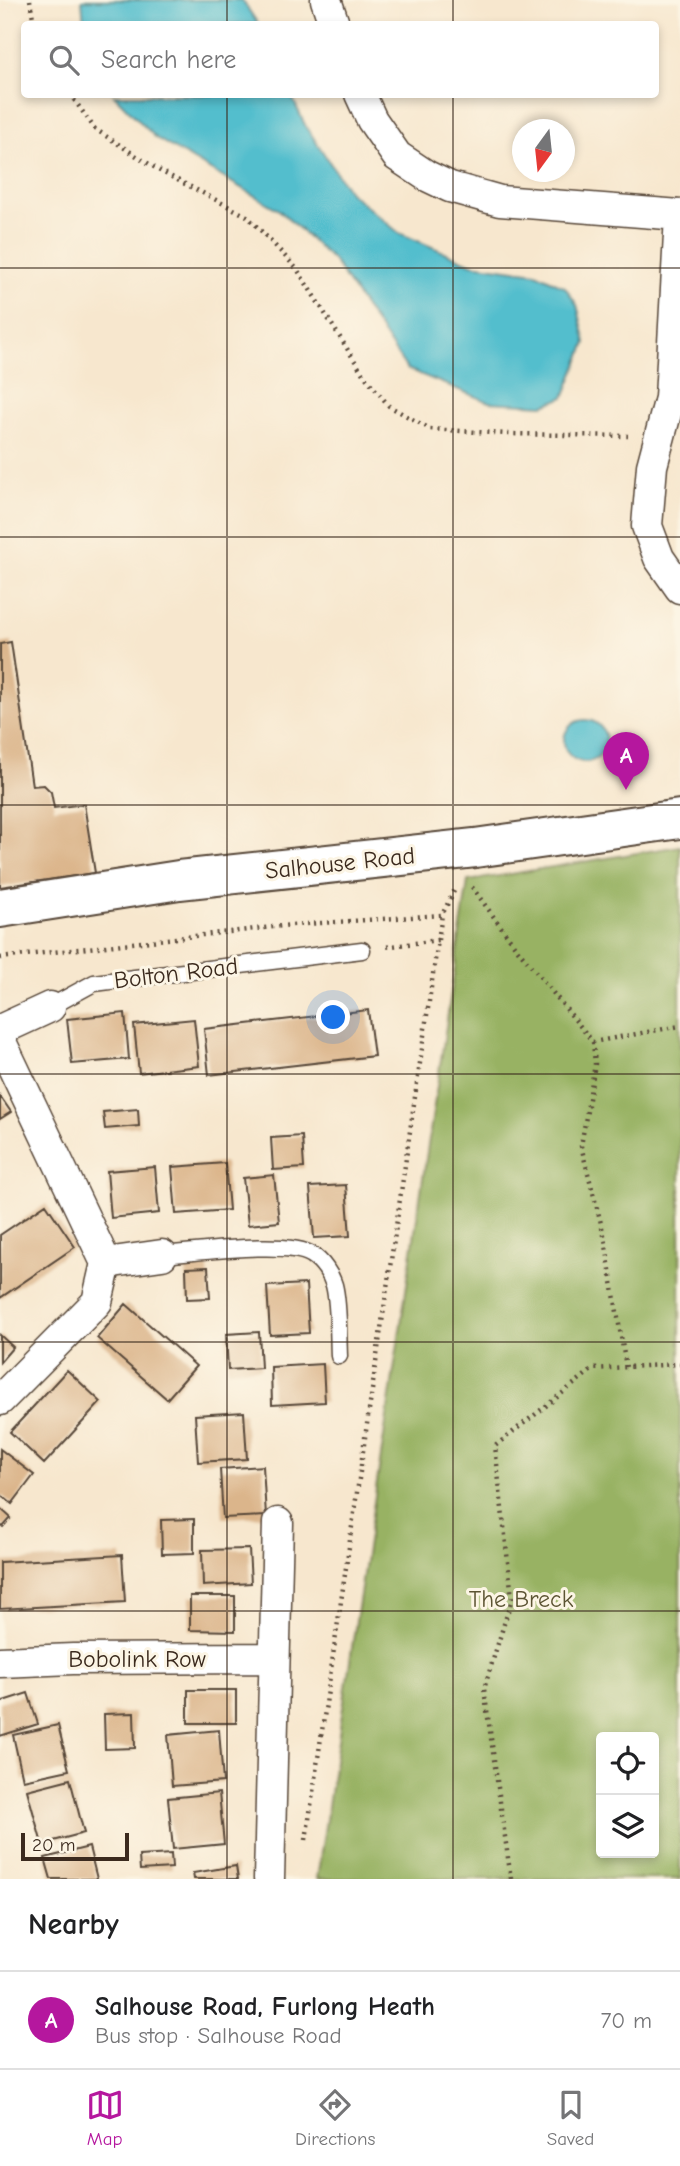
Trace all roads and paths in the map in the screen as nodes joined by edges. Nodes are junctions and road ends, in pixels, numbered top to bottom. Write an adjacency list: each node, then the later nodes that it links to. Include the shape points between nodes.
1 (30, 0): 3 (path)
2 (326, 0): 4 (street)
3 (34, 21)
4 (333, 21)
5 (74, 98): 9 (path, via 95,129 160,171 247,216 297,269 389,407 430,429)
6 (362, 98): 7 (street, via 397,156 450,187 500,201)
7 (680, 215): 8 (street)
8 (675, 398): 9 (street)
9 (660, 436): 10 (street, via 652,466 647,526 659,558)
10 (680, 588)
11 (680, 819): 12 (street, Salhouse Road)
12 (471, 864): 13 (street, Salhouse Road, via 179,880); 14 (path); 22 (path, via 514,946)
13 (0, 908)
14 (442, 915): 15 (path); 17 (path, via 291,925)
15 (438, 940): 16 (path); 32 (path)
16 (362, 950): 18 (lane, Bolton Road, via 94,983)
17 (0, 958)
18 (50, 1007): 20 (street, Bolton Road)
19 (680, 1026): 22 (path)
20 (0, 1030)
21 (0, 1040): 24 (street)
22 (593, 1042): 27 (path, via 595,1064 581,1146 605,1238)
23 (162, 1255): 24 (street); 25 (lane, via 269,1247 311,1254 334,1285)
24 (106, 1263): 28 (street, via 97,1302)
25 (340, 1356)
26 (680, 1364): 27 (path)
27 (626, 1367): 34 (path, via 593,1368 495,1446 512,1598 484,1689)
28 (0, 1400)
29 (278, 1523): 30 (street)
30 (274, 1658): 31 (street, Bobolink Row); 33 (street)
31 (0, 1662)
32 (304, 1851)
33 (269, 1879)
34 (511, 1879)

